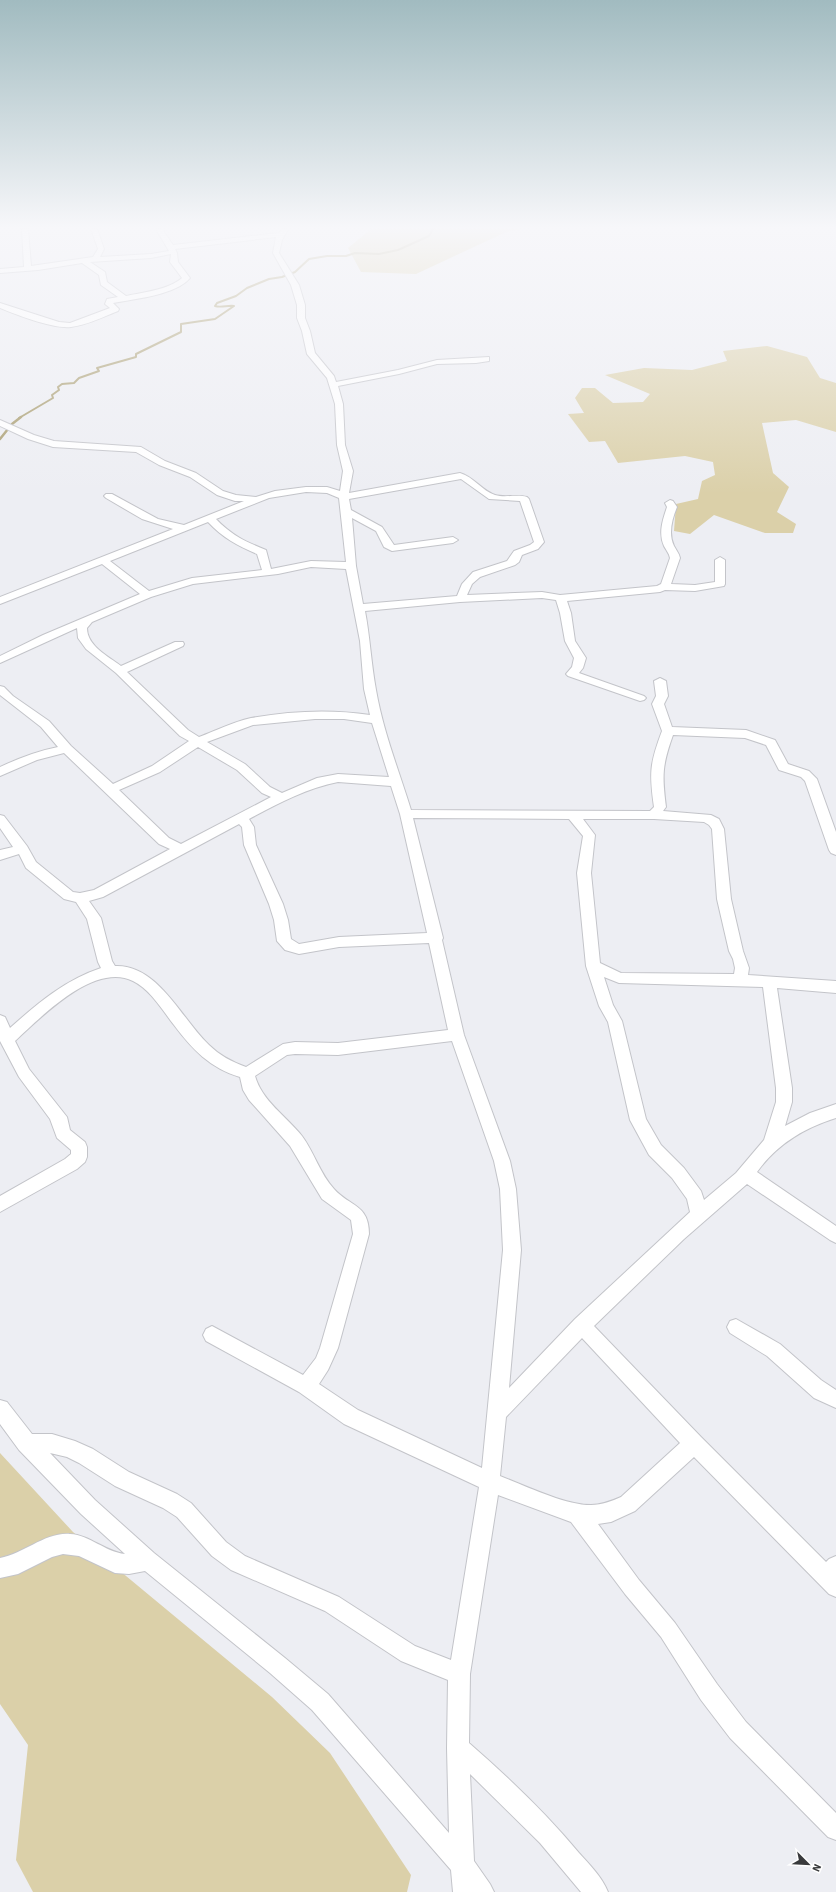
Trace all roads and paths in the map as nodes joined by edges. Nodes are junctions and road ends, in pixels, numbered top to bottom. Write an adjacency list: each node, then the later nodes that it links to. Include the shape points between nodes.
1 (35, 317): 2 (street, via 70,325)
2 (96, 317)
3 (301, 317): 5 (street, via 305,326 308,349 328,373)
4 (486, 359): 5 (street, via 437,362)
5 (332, 385): 8 (street, via 339,404 341,445 348,471)
6 (0, 423): 9 (street, via 53,444 138,449 162,463 193,475 228,496)
7 (109, 496): 13 (street, via 148,518 170,526)
8 (344, 497): 9 (street, via 332,490 318,489 273,494); 11 (street); 21 (street, via 460,476 468,478 478,489 494,497 524,499 538,545 518,553 511,563 476,575 468,582)
9 (257, 499): 12 (street)
10 (670, 503): 19 (street, via 672,507 668,517 666,538 675,557)
11 (346, 512): 14 (street, via 379,529 392,548); 17 (street)
12 (210, 518): 13 (street); 18 (street, via 239,543 262,552)
13 (186, 528): 15 (street)
14 (453, 540)
15 (103, 560): 20 (street); 23 (street)
16 (720, 560): 19 (street, via 720,584 695,588)
17 (352, 566): 18 (street, via 320,563); 24 (street)
18 (267, 571): 20 (street, via 192,581)
19 (664, 587): 22 (street)
20 (147, 595): 25 (street)
21 (460, 598): 22 (street, via 542,595); 24 (street)
22 (560, 598): 31 (street, via 565,607 565,620 572,646 580,658 572,674)
23 (0, 601)
24 (359, 608): 32 (street)
25 (87, 621): 27 (street); 28 (street, via 82,628 84,638)
26 (179, 644): 28 (street)
27 (0, 660)
28 (120, 671): 34 (street, via 184,733)
29 (660, 681): 33 (street, via 662,696 658,704)
30 (0, 689): 35 (street, via 45,724)
31 (640, 698)
32 (377, 720): 34 (street, via 333,715 280,718 251,722); 37 (street)
33 (668, 731): 42 (street, via 659,756 656,776 660,807); 47 (street, via 746,734 771,744 783,767 812,779)
34 (198, 741): 38 (street, via 156,768); 39 (street, via 242,767 266,790)
35 (67, 750): 36 (street, via 45,752); 38 (street)
36 (0, 772)
37 (396, 782): 39 (street, via 331,778); 40 (street)
38 (111, 789): 46 (street, via 164,841)
39 (281, 798): 43 (street)
40 (406, 814): 41 (street); 50 (street)
41 (574, 816): 42 (street); 51 (street, via 589,835 584,873)
42 (654, 816): 53 (street, via 707,818 714,822 718,829 724,899 742,968)
43 (241, 817): 46 (street); 50 (street, via 248,826 250,845 276,904 284,941 290,946 299,949 339,942)
44 (0, 819): 45 (street)
45 (22, 849): 48 (street); 49 (street, via 36,870 69,896)
46 (180, 849): 49 (street, via 102,892)
47 (836, 850)
48 (0, 855)
49 (80, 898): 52 (street, via 94,918 105,962)
50 (436, 938): 57 (street)
51 (592, 966): 53 (street, via 619,978); 64 (street, via 606,1006 615,1021 638,1120 655,1150 678,1173 695,1196)
52 (111, 971): 58 (street, via 94,974 73,984); 59 (street, via 140,977 161,998 208,1056)
53 (740, 980): 54 (street)
54 (769, 982): 55 (street); 61 (street, via 784,1088 784,1102)
55 (836, 987)
56 (0, 1021): 58 (street)
57 (457, 1035): 59 (street, via 338,1049 283,1050); 72 (street, via 502,1161 508,1189 512,1250)
58 (6, 1040): 63 (street, via 24,1073 61,1122 63,1133 79,1148 79,1157)
59 (246, 1073): 69 (street, via 254,1095 296,1141 328,1194 357,1216 362,1223 329,1348 322,1364)
60 (836, 1111): 61 (street, via 803,1124)
61 (771, 1144): 62 (street)
62 (746, 1174): 64 (street); 65 (street)
63 (0, 1205)
64 (699, 1214): 66 (street)
65 (836, 1235)
66 (581, 1325): 72 (street); 74 (street)
67 (736, 1327): 70 (street, via 768,1346 814,1388)
68 (212, 1335): 69 (street)
69 (306, 1386): 75 (street, via 351,1417)
70 (836, 1399)
71 (0, 1409): 73 (street)
72 (497, 1413): 75 (street)
73 (26, 1443): 77 (street, via 44,1464); 80 (street, via 52,1444 86,1456 122,1479 184,1510 219,1549 238,1564 332,1604 408,1654)
74 (694, 1444): 76 (street, via 628,1504 611,1512); 79 (street)
75 (490, 1482): 76 (street); 80 (street)
76 (578, 1514): 82 (street, via 632,1587 668,1630 738,1730)
77 (148, 1561): 78 (street, via 123,1564 75,1544 62,1544 44,1550 25,1562); 83 (street, via 320,1702)
78 (0, 1568)
79 (833, 1577)
80 (459, 1674): 81 (street)
81 (458, 1748): 83 (street); 86 (street, via 514,1799)
82 (836, 1829)
83 (462, 1865): 84 (street); 85 (street)
84 (465, 1892)
85 (482, 1892)
86 (596, 1892)

